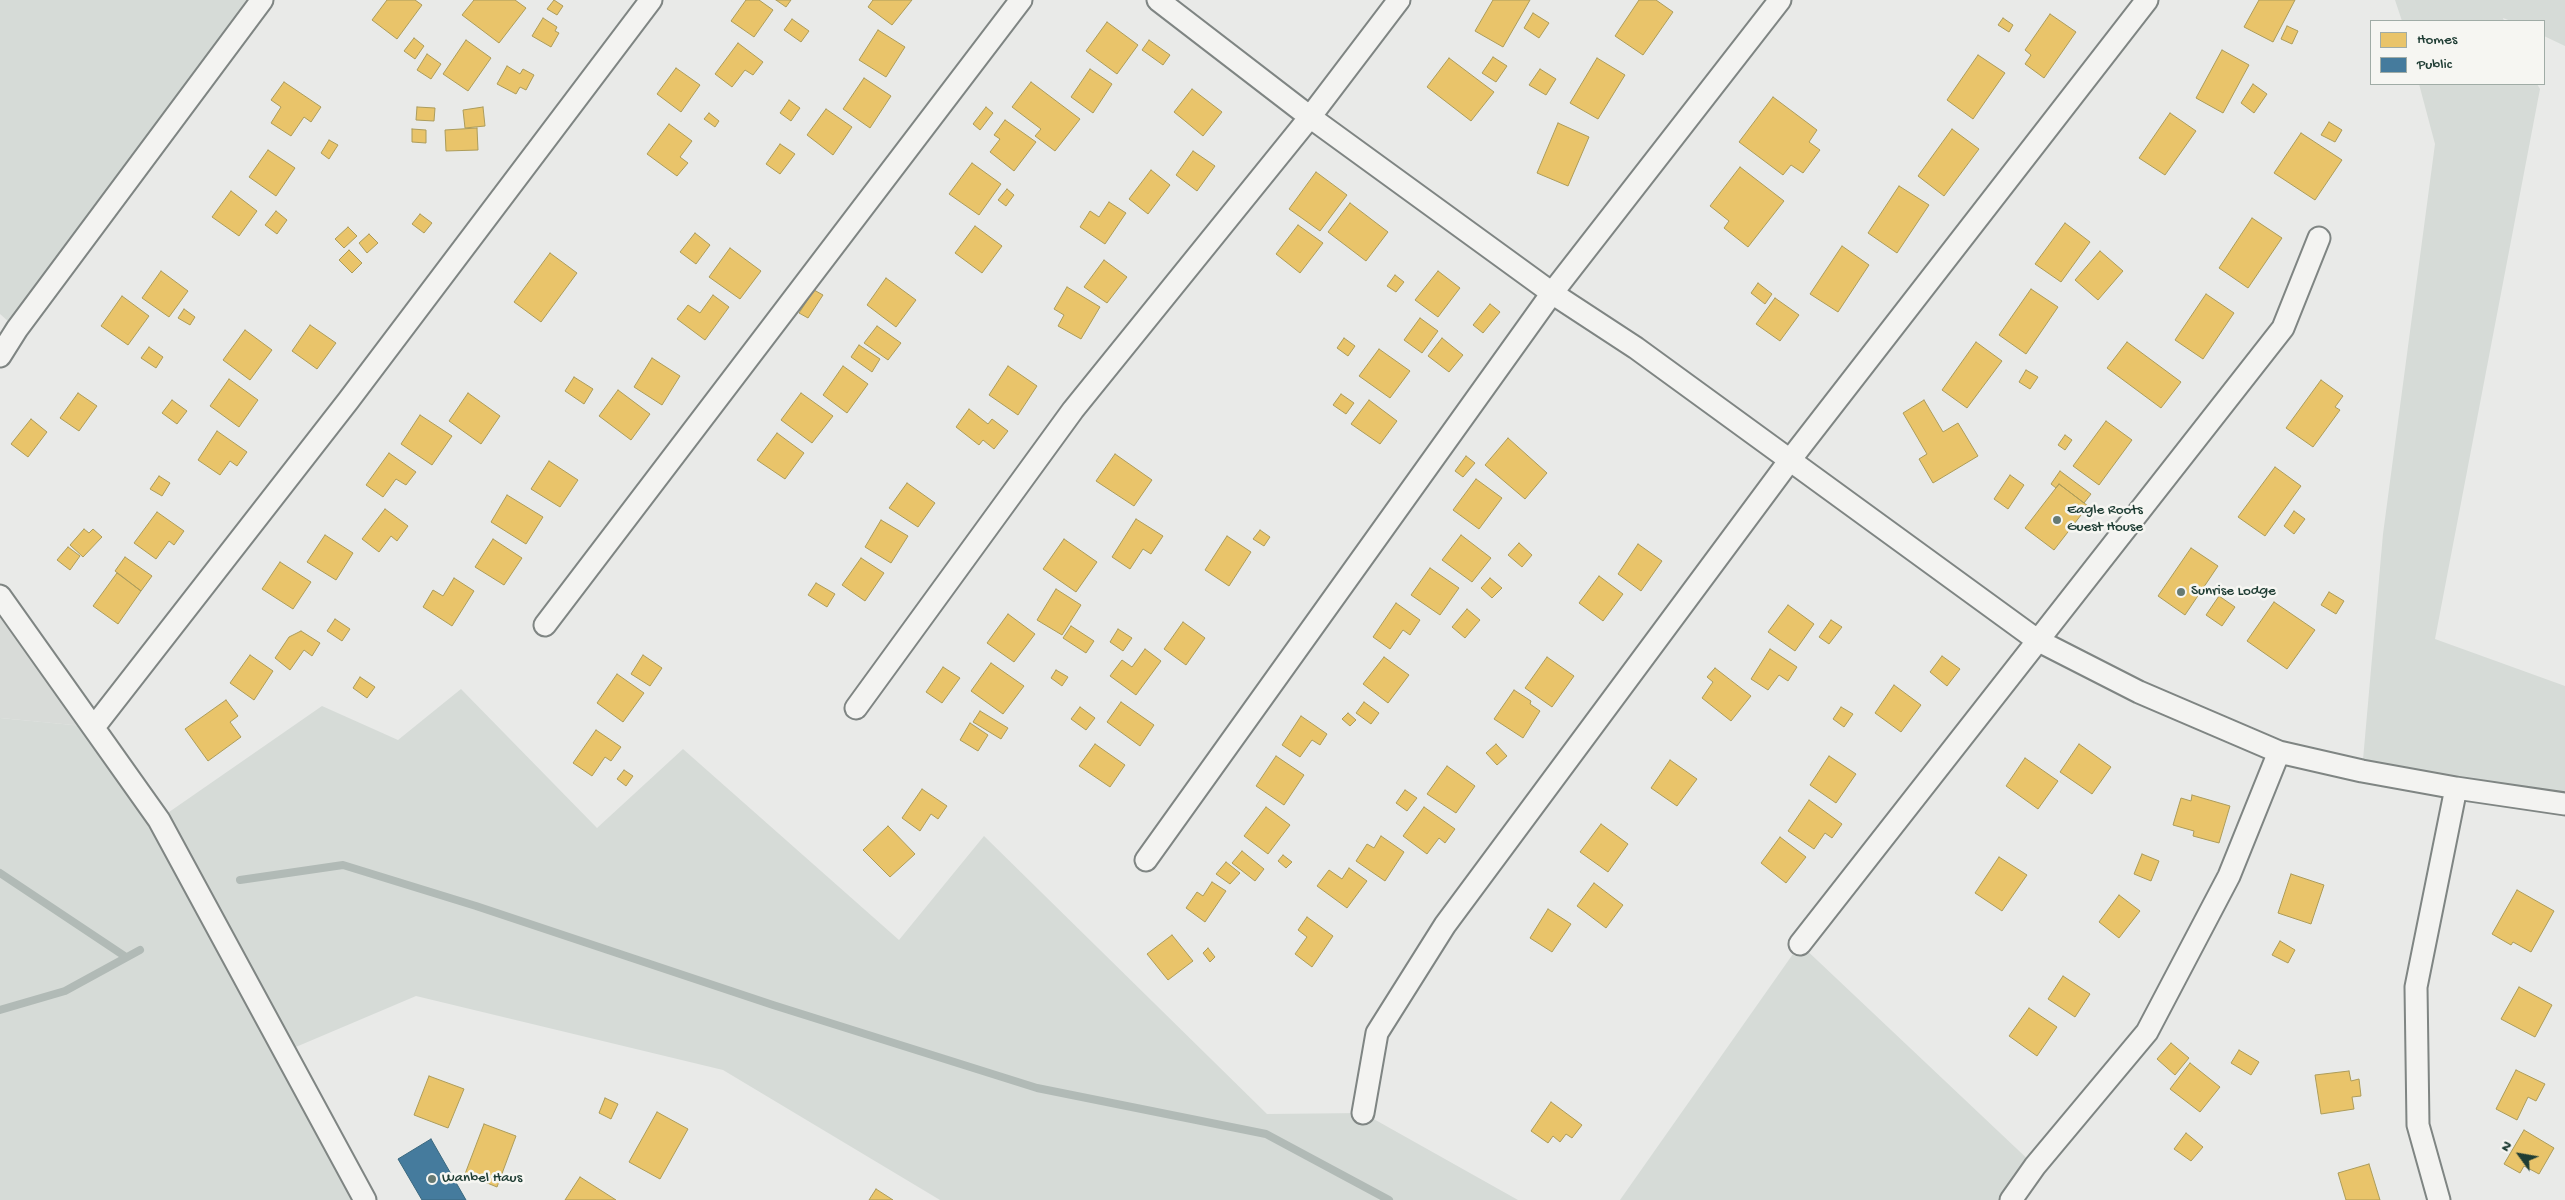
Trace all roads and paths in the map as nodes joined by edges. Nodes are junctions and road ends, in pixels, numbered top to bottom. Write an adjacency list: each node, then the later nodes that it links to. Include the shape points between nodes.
1 (262, 0): 11 (street)
2 (650, 0): 17 (street, via 348,400)
3 (1021, 0): 14 (street)
4 (1158, 0): 8 (street)
5 (1399, 0): 8 (street)
6 (1780, 0): 10 (street)
7 (2147, 0): 12 (street)
8 (1310, 117): 10 (street); 16 (street, via 1073,410)
9 (2319, 238): 15 (street, via 2283,328)
10 (1552, 293): 12 (street, via 1636,348); 21 (street)
11 (0, 356)
12 (1790, 460): 15 (street); 23 (street, via 1444,925 1377,1032)
13 (0, 596): 17 (street)
14 (545, 625)
15 (2036, 640): 18 (street, via 2139,692); 22 (street)
16 (856, 708)
17 (94, 728): 24 (street, via 159,820)
18 (2279, 752): 19 (street); 25 (street, via 2229,876 2147,1032 2035,1166)
19 (2456, 788): 20 (street); 26 (street, via 2416,987 2418,1125)
20 (2565, 804)
21 (1146, 860)
22 (1800, 944)
23 (1362, 1114)
24 (364, 1200)
25 (2011, 1200)
26 (2439, 1200)

